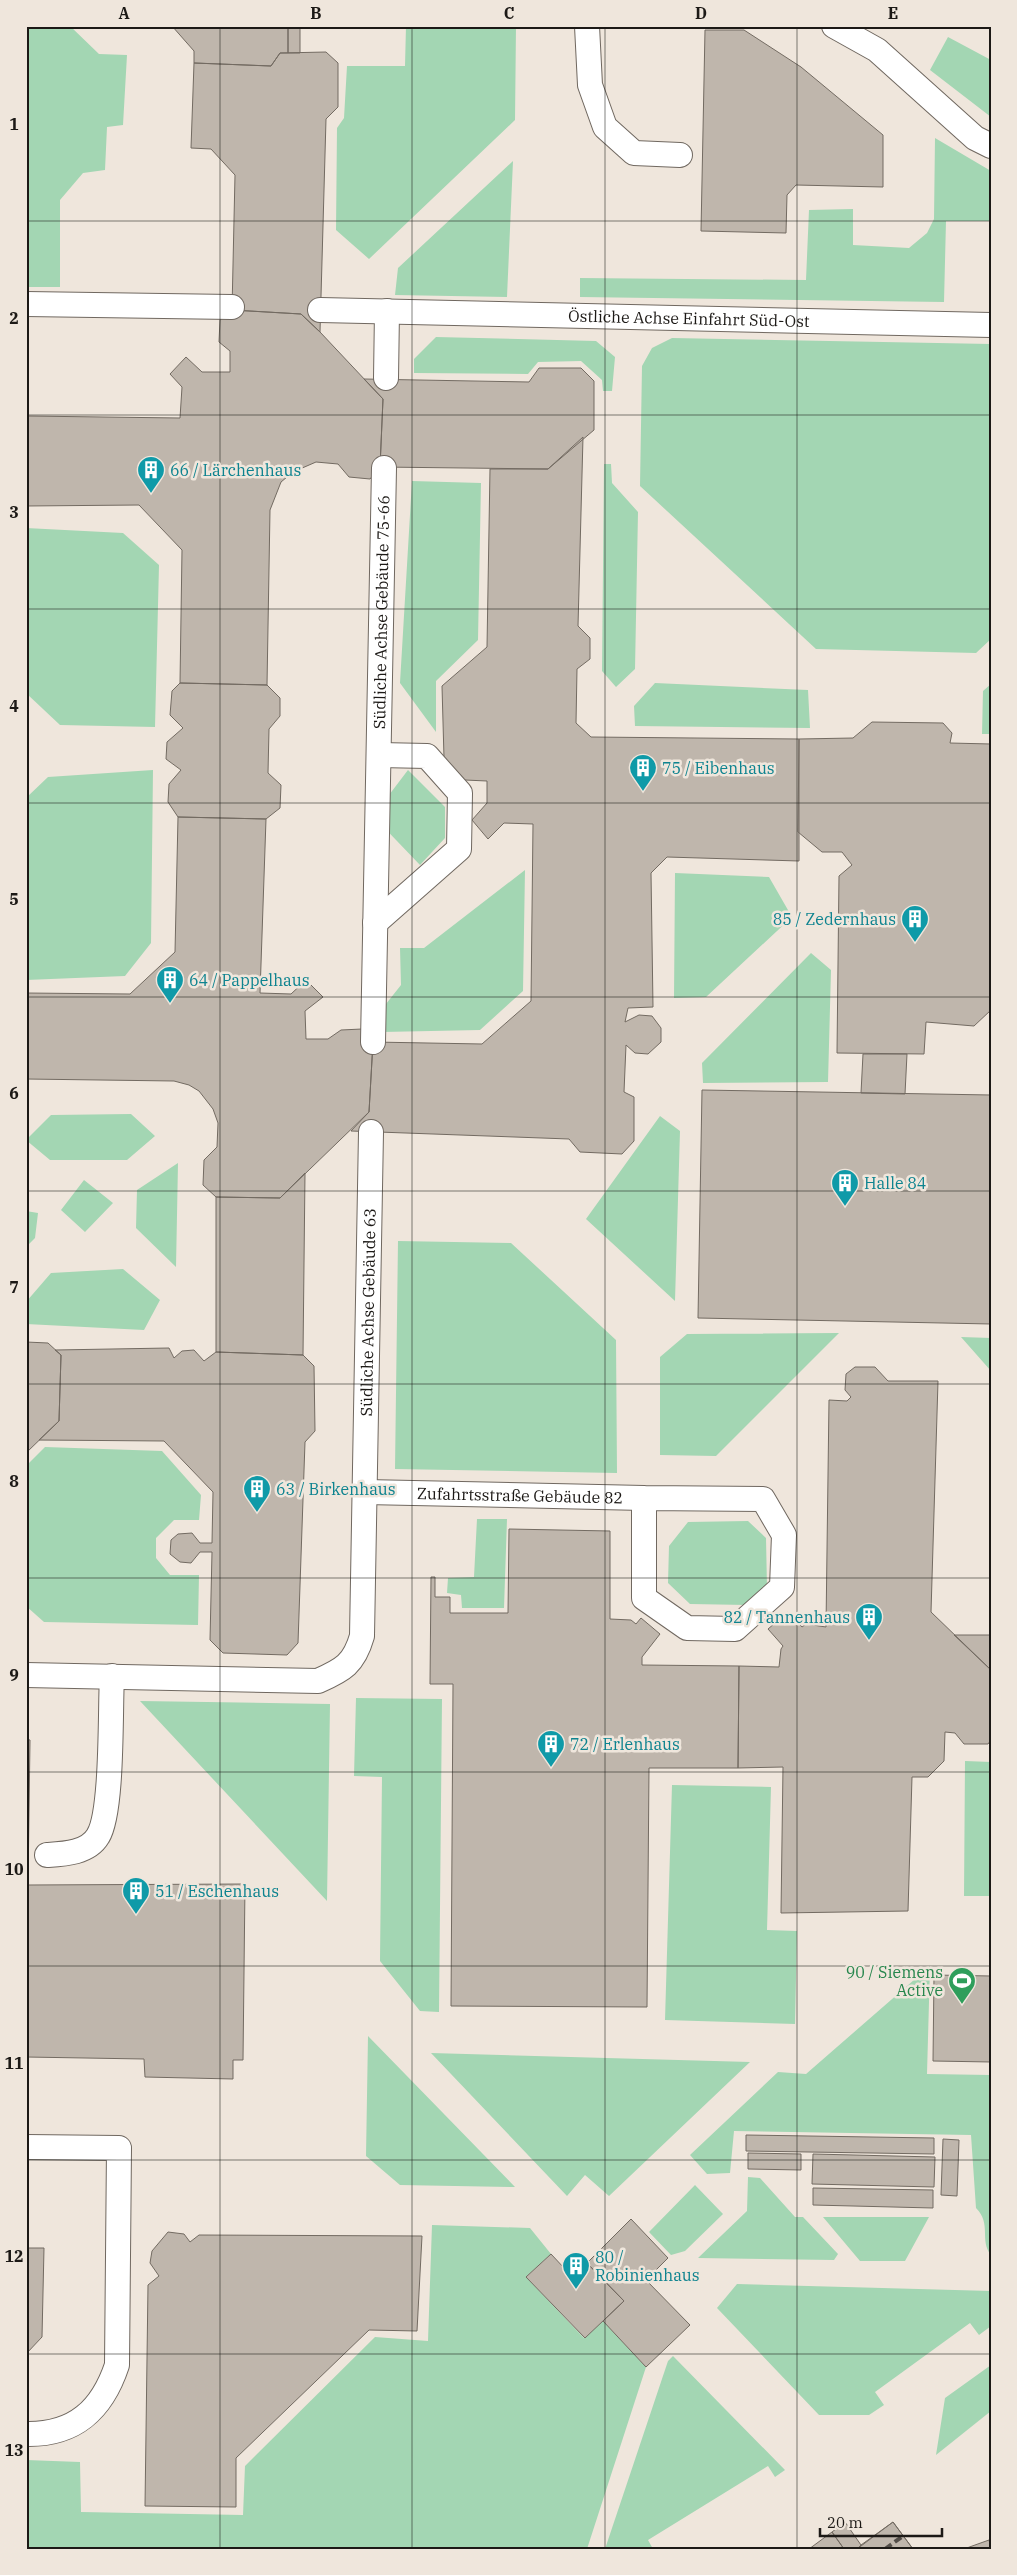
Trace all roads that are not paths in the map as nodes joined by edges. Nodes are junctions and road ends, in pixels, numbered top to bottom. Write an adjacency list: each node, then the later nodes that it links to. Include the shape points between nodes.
1 (588, 26): 4 (lane, via 590,85 605,127 634,153)
2 (834, 26): 3 (lane, via 877,50 975,138)
3 (991, 146)
4 (680, 155)
5 (26, 304): 6 (lane)
6 (232, 307)
7 (320, 310): 8 (lane, Östliche Achse Einfahrt Süd-Ost)
8 (388, 311): 9 (lane, Östliche Achse Einfahrt Süd-Ost); 10 (lane)
9 (991, 325)
10 (386, 378)
11 (384, 468): 12 (lane, Südliche Achse Gebäude 75-66)
12 (380, 755): 13 (lane, Südliche Achse Gebäude 75-66); 13 (lane, via 427,756 460,793 459,849)
13 (375, 923): 14 (lane, Südliche Achse Gebäude 75-66)
14 (373, 1042)
15 (371, 1132): 16 (lane, Südliche Achse Gebäude 63)
16 (365, 1492): 17 (lane, Zufahrtsstraße Gebäude 82); 19 (lane, Südliche Achse Gebäude 63, via 362,1636 356,1654 340,1671 318,1681)
17 (644, 1498): 17 (lane, Zufahrtsstraße Gebäude 82, via 644,1598 687,1628 734,1629 782,1587 784,1535 764,1499)
18 (26, 1675): 19 (lane)
19 (112, 1676): 20 (lane, via 106,1812 98,1837 76,1853)
20 (47, 1855)
21 (26, 2147): 22 (lane, via 119,2148 117,2365 109,2389 94,2410 71,2427 43,2434)
22 (26, 2434)

